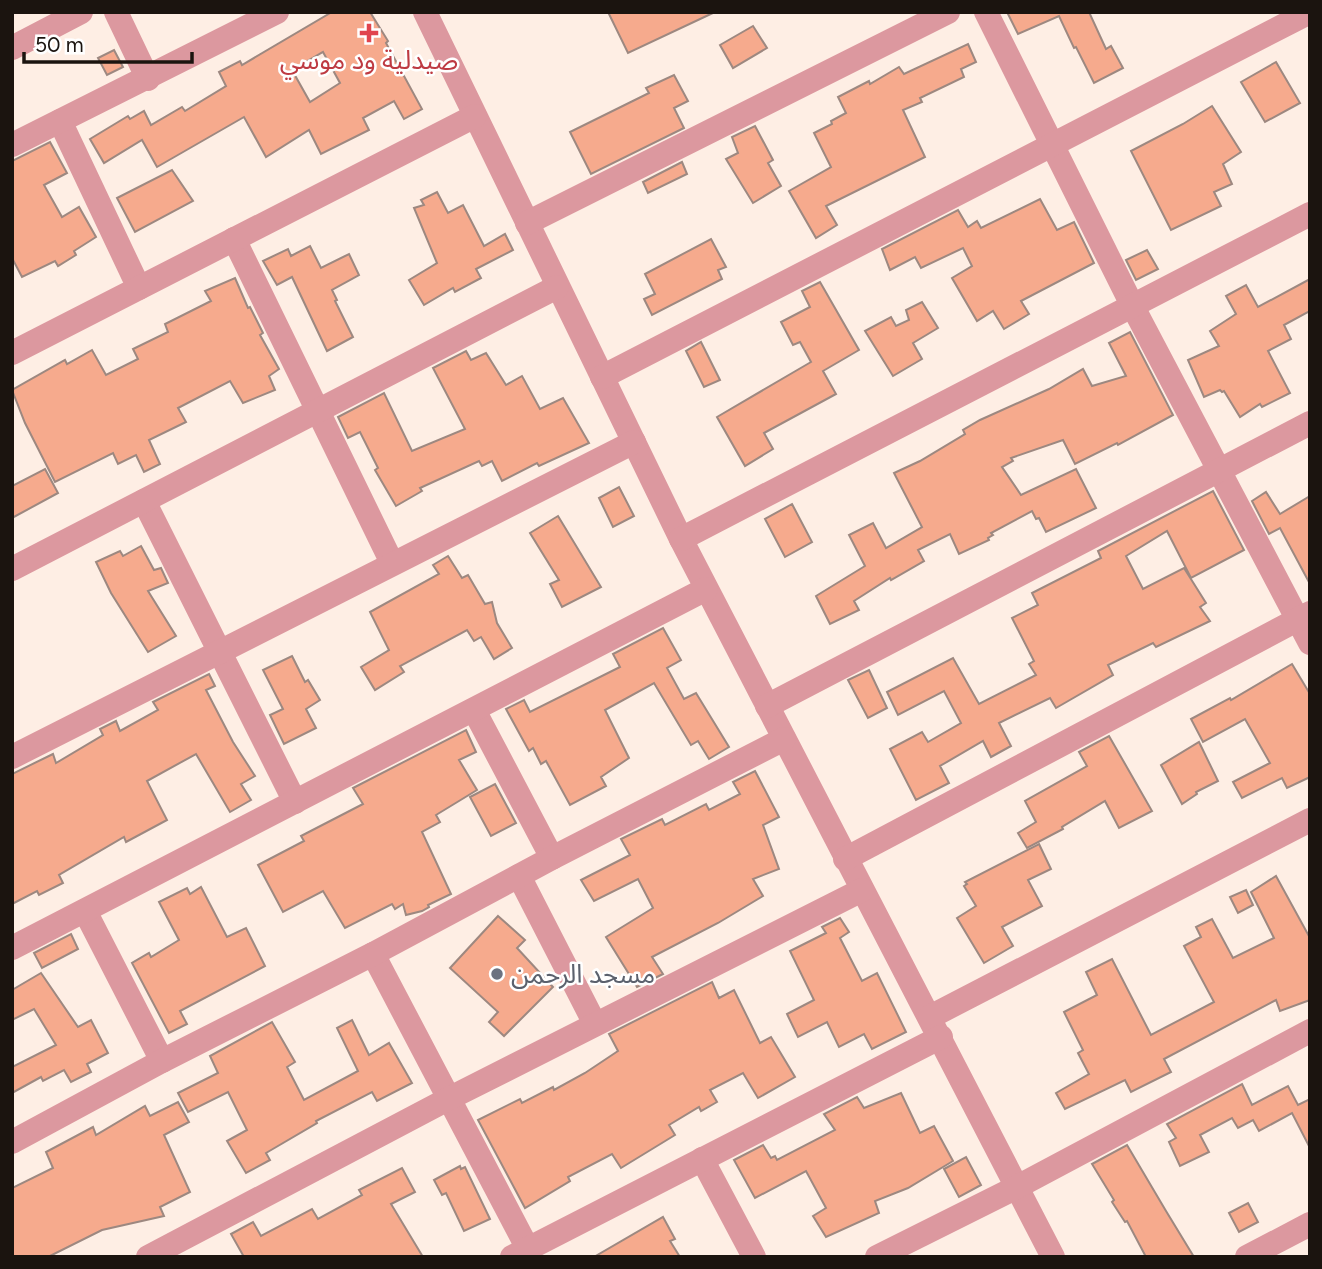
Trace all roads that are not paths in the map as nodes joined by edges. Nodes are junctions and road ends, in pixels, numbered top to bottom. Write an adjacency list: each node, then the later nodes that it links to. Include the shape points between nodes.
1 (81, 12): 8 (street)
2 (116, 12): 9 (street)
3 (277, 12): 9 (street)
4 (425, 12): 10 (street)
5 (948, 12): 15 (street)
6 (986, 12): 13 (street)
7 (1310, 12): 13 (street)
8 (12, 48)
9 (148, 79): 11 (street)
10 (475, 116): 15 (street); 16 (street)
11 (60, 121): 12 (street); 18 (street)
12 (12, 145)
13 (1054, 146): 19 (street); 21 (street)
14 (1310, 214): 19 (street)
15 (527, 223): 17 (street)
16 (234, 239): 18 (street); 22 (street)
17 (557, 287): 21 (street); 22 (street)
18 (139, 288): 20 (street)
19 (1132, 305): 25 (street); 27 (street)
20 (12, 353)
21 (602, 377): 24 (street)
22 (317, 410): 26 (street); 28 (street)
23 (1310, 423): 25 (street)
24 (634, 442): 27 (street); 28 (street)
25 (1219, 471): 31 (street); 34 (street)
26 (144, 501): 29 (street); 33 (street)
27 (681, 539): 30 (street)
28 (392, 563): 33 (street)
29 (12, 569)
30 (706, 589): 34 (street); 35 (street)
31 (1304, 616): 32 (street); 41 (street)
32 (1310, 643)
33 (220, 650): 37 (street); 38 (street)
34 (767, 706): 36 (street)
35 (474, 709): 38 (street); 40 (street)
36 (783, 738): 40 (street); 41 (street)
37 (12, 757)
38 (295, 802): 44 (street)
39 (1310, 820): 48 (street)
40 (552, 858): 42 (street)
41 (845, 859): 43 (street)
42 (519, 876): 46 (street); 47 (street)
43 (862, 890): 47 (street); 48 (street)
44 (85, 911): 45 (street); 50 (street)
45 (12, 948)
46 (373, 954): 50 (street); 51 (street)
47 (595, 1024): 51 (street)
48 (936, 1027): 53 (street); 54 (street)
49 (1310, 1031): 54 (street)
50 (162, 1061): 52 (street)
51 (450, 1098): 56 (street); 57 (street)
52 (12, 1142)
53 (702, 1159): 56 (street); 58 (street)
54 (1017, 1187): 59 (street); 60 (street)
55 (1310, 1224): 61 (street)
56 (520, 1253)
57 (148, 1257)
58 (754, 1257)
59 (877, 1257)
60 (1053, 1257)
61 (1247, 1257)

